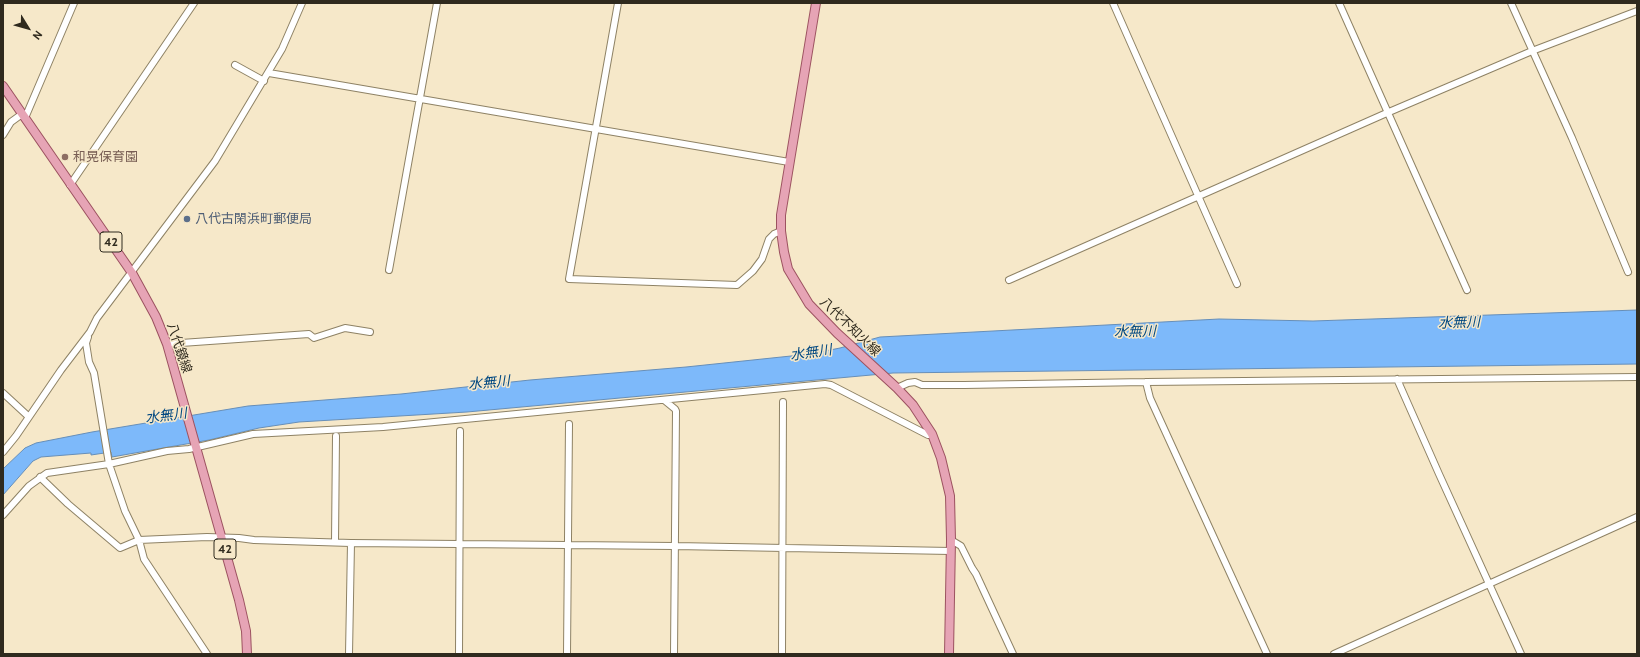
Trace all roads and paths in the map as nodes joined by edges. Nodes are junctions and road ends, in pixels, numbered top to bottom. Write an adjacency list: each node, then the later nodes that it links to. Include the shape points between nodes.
1 (74, 3): 18 (street)
2 (194, 3): 22 (street)
3 (302, 3): 13 (street)
4 (437, 3): 16 (street)
5 (618, 3): 19 (street)
6 (816, 3): 21 (main road, 八代不知火線)
7 (1113, 3): 23 (street)
8 (1339, 3): 17 (street)
9 (1511, 3): 11 (street)
10 (1637, 11): 11 (street)
11 (1532, 51): 17 (street); 26 (street, via 1572,138)
12 (235, 65): 14 (street)
13 (269, 73): 14 (street); 16 (street)
14 (264, 81): 27 (street, via 216,160)
15 (3, 86): 18 (main road, 八代鏡線 / 42)
16 (420, 98): 19 (street); 25 (street)
17 (1388, 112): 23 (street); 30 (street)
18 (23, 116): 20 (street, via 10,122); 22 (main road, 八代鏡線 / 42)
19 (595, 129): 21 (street); 24 (street, via 569,279 737,285 762,259 769,239)
20 (3, 135)
21 (789, 162): 24 (main road, 八代不知火線)
22 (70, 185): 27 (main road, 八代鏡線 / 42)
23 (1198, 196): 28 (street); 29 (street)
24 (781, 231): 37 (main road, 八代不知火線, via 788,269 809,304)
25 (389, 270)
26 (1628, 272)
27 (132, 273): 31 (street, via 97,318); 33 (main road, 八代鏡線 / 42, via 156,317)
28 (1009, 280)
29 (1237, 284)
30 (1467, 290)
31 (90, 332): 41 (street); 48 (street, via 86,343 94,373)
32 (370, 332): 33 (street, via 345,328 314,338 309,334)
33 (167, 344): 46 (main road, 八代鏡線 / 42)
34 (1637, 377): 35 (street)
35 (1397, 379): 36 (street); 62 (street)
36 (1146, 382): 37 (street, via 922,385 915,382); 72 (street, via 1150,398)
37 (895, 386): 44 (main road, 八代不知火線, via 913,405)
38 (3, 392): 41 (street)
39 (664, 400): 44 (street, via 825,384 928,435); 46 (street, via 383,427 252,434); 59 (street, via 676,410)
40 (783, 402): 60 (street)
41 (29, 417): 47 (street)
42 (569, 424): 58 (street)
43 (460, 431): 57 (street)
44 (932, 434): 54 (main road, 八代不知火線, via 950,496)
45 (336, 436): 55 (street)
46 (196, 446): 48 (street); 52 (main road, 八代鏡線 / 42)
47 (3, 452)
48 (109, 464): 49 (street, via 47,473); 53 (street, via 125,511)
49 (40, 477): 50 (street); 53 (street, via 120,548)
50 (3, 515)
51 (1637, 517): 62 (street)
52 (222, 537): 53 (street); 55 (street); 64 (main road, 八代鏡線 / 42, via 246,631)
53 (139, 540): 63 (street, via 144,559)
54 (951, 540): 61 (main road, 八代不知火線); 71 (street, via 961,546)
55 (335, 542): 56 (street)
56 (351, 543): 57 (street); 65 (street)
57 (460, 544): 58 (street); 66 (street)
58 (568, 545): 59 (street); 67 (street)
59 (675, 546): 60 (street); 68 (street)
60 (782, 548): 61 (street); 69 (street)
61 (951, 550): 70 (main road, 八代不知火線)
62 (1489, 584): 73 (street); 74 (street)
63 (207, 654)
64 (247, 654)
65 (349, 654)
66 (459, 654)
67 (567, 654)
68 (674, 654)
69 (782, 654)
70 (949, 654)
71 (1013, 654)
72 (1267, 654)
73 (1334, 654)
74 (1521, 654)

